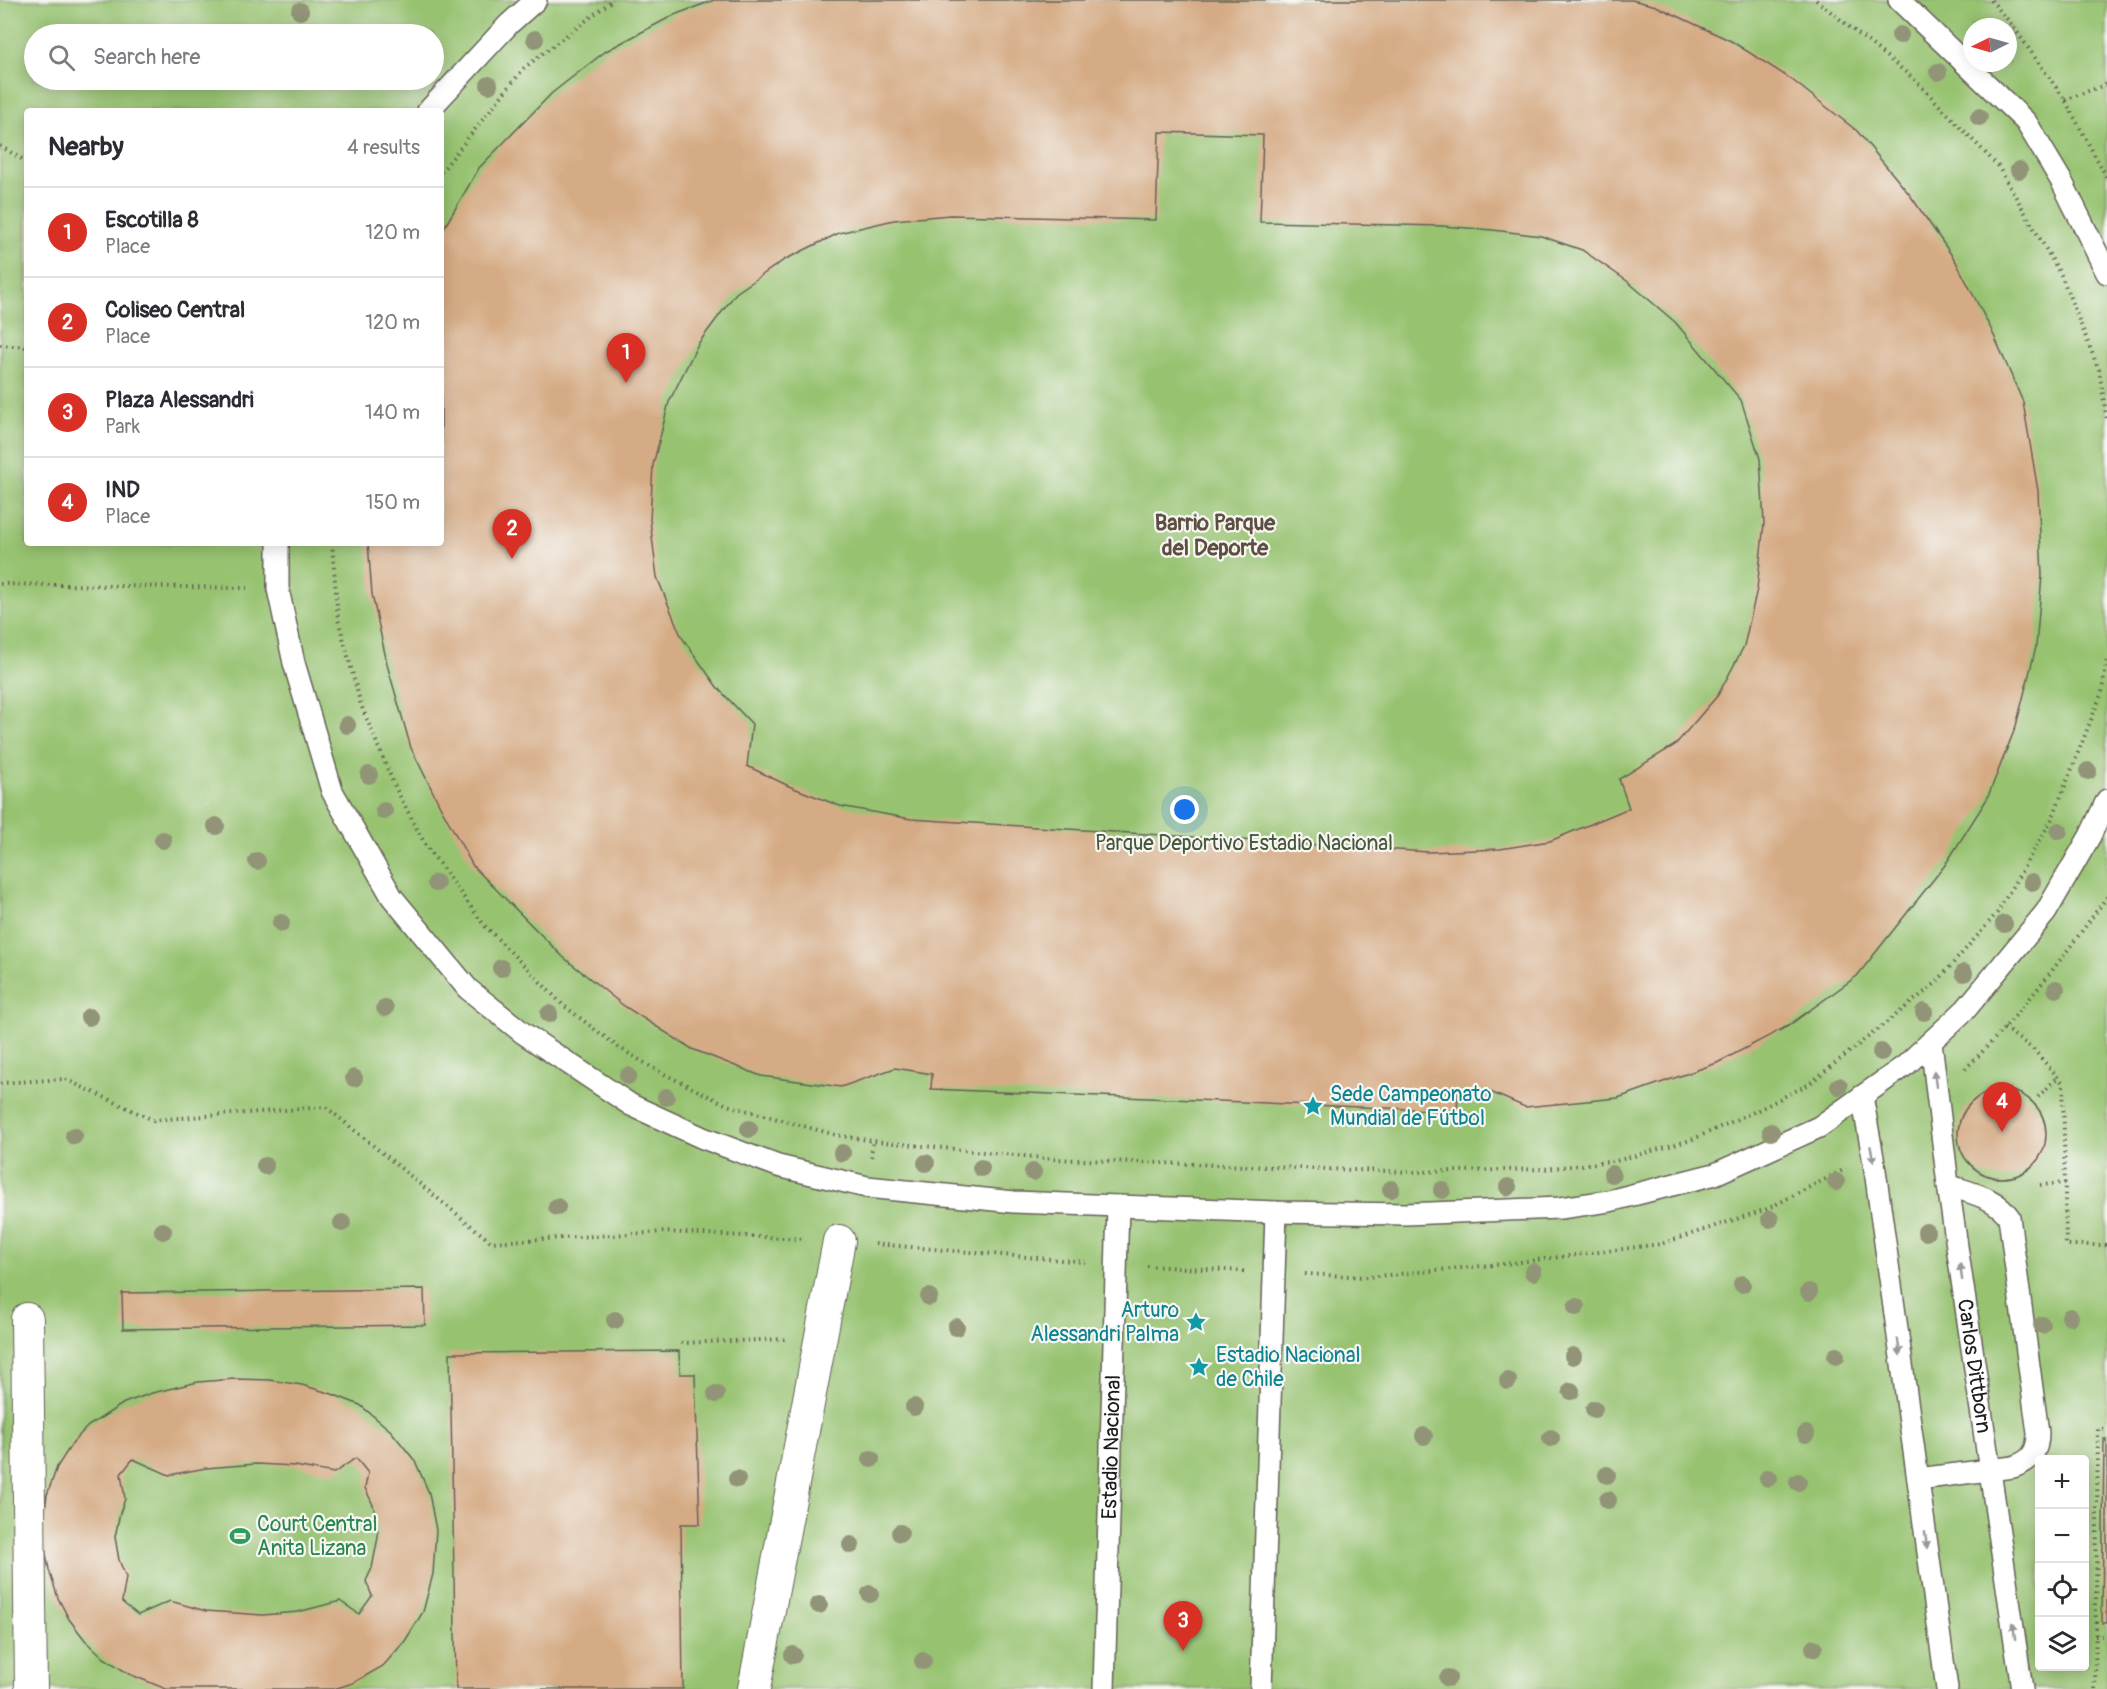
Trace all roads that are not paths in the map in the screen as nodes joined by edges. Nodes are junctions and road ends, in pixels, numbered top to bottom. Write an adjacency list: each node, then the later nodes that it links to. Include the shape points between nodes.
1 (536, 0): 3 (lane, via 508,24)
2 (1899, 0): 4 (lane, via 2026,122 2062,182)
3 (431, 108)
4 (2107, 273)
5 (278, 546): 10 (lane, via 278,589 294,663 332,791 392,897 468,990 523,1033 631,1105 702,1138 778,1166 900,1191 1014,1202)
6 (2107, 800): 7 (lane, via 2091,836 2046,912 1966,1009)
7 (1931, 1042): 8 (lane); 9 (lane, Carlos Dittborn, one-way to 7)
8 (1862, 1096): 11 (lane, via 1819,1127 1715,1174 1609,1201 1560,1208 1405,1214); 15 (lane, one-way to 15)
9 (1948, 1185): 14 (lane, Carlos Dittborn, one-way to 9); 14 (lane, via 1999,1205 2011,1225 2038,1445 2024,1464)
10 (1118, 1206): 11 (lane); 18 (lane, Estadio Nacional)
11 (1276, 1212): 19 (lane)
12 (839, 1241): 17 (street)
13 (27, 1319): 16 (street)
14 (1990, 1470): 15 (lane); 21 (lane, Carlos Dittborn, one-way to 14)
15 (1918, 1479): 20 (lane, one-way to 20)
16 (31, 1689)
17 (754, 1689)
18 (1104, 1689)
19 (1261, 1689)
20 (1947, 1689)
21 (2022, 1689)

